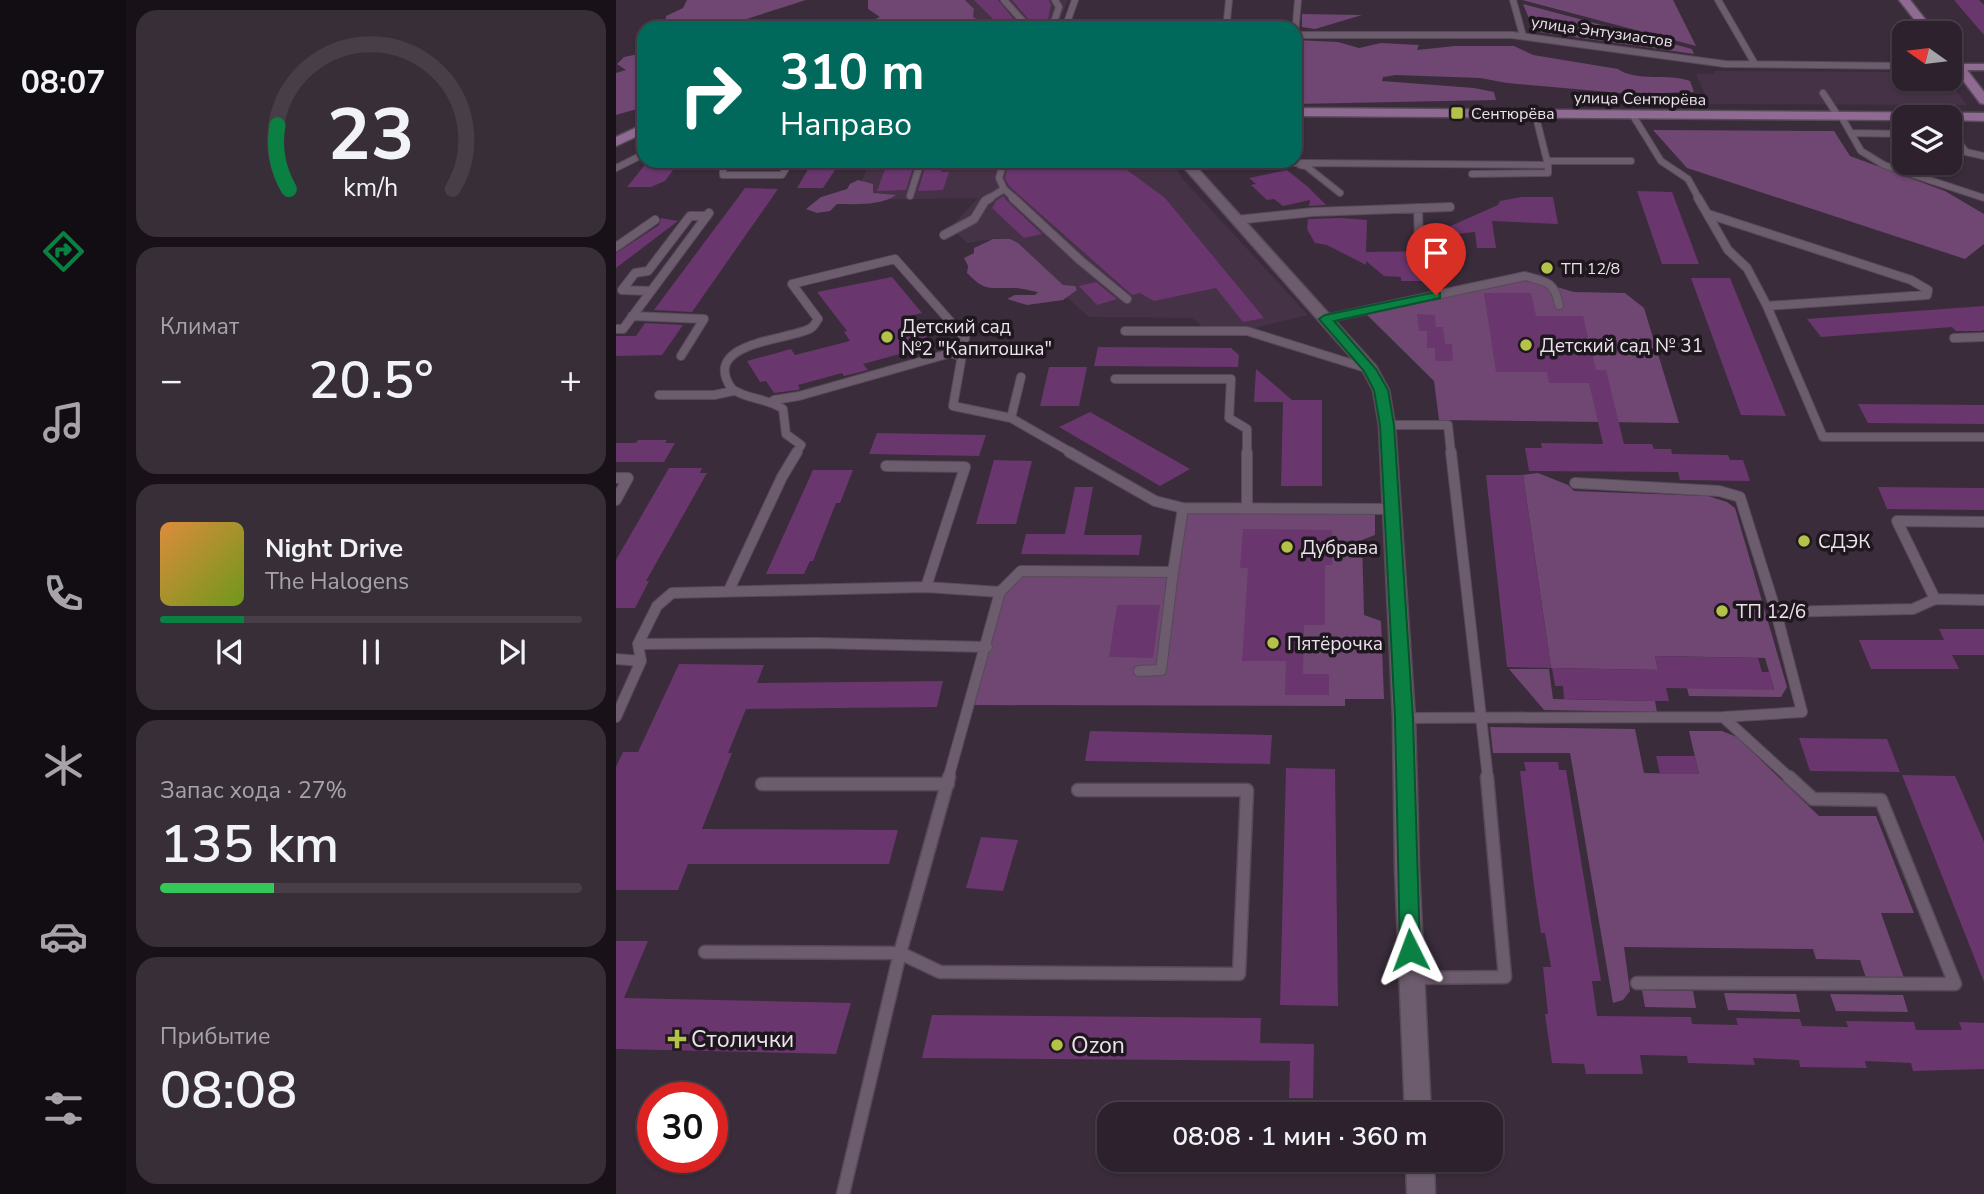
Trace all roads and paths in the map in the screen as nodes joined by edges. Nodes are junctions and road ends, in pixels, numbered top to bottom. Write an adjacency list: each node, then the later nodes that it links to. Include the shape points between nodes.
1 (1004, 0): 9 (lane)
2 (1055, 0): 10 (lane, via 1059,7)
3 (1075, 0): 11 (lane)
4 (1229, 0): 12 (lane)
5 (1298, 0): 13 (lane)
6 (1513, 0): 16 (lane)
7 (1718, 0): 17 (lane)
8 (1904, 0): 14 (main road)
9 (1023, 21)
10 (1054, 21)
11 (1068, 21)
12 (1227, 21)
13 (1296, 21)
14 (1921, 21)
15 (1302, 35): 16 (lane, улица Энтузиастов)
16 (1522, 36): 17 (lane, улица Энтузиастов)
17 (1755, 64): 18 (lane, улица Энтузиастов)
18 (1892, 66)
19 (1962, 67): 20 (main road)
20 (1984, 67)
21 (1962, 76): 23 (main road)
22 (1823, 93): 27 (lane)
23 (1984, 100)
24 (1302, 112): 25 (main road, улица Сентюрёва)
25 (1535, 113): 26 (main road, улица Сентюрёва); 40 (lane)
26 (1632, 114): 27 (main road, улица Сентюрёва); 57 (lane, via 1661,161 1688,178)
27 (1840, 116): 28 (main road, улица Сентюрёва); 32 (lane)
28 (1892, 117)
29 (1962, 117): 30 (main road, улица Сентюрёва)
30 (1984, 117)
31 (637, 132): 34 (main road)
32 (1851, 134): 33 (lane); 50 (lane, via 1861,151 1884,165)
33 (1892, 134)
34 (616, 142)
35 (1962, 147): 36 (lane)
36 (1984, 156)
37 (637, 158): 42 (lane)
38 (1632, 161): 40 (lane)
39 (1302, 162): 40 (lane)
40 (1548, 163): 48 (lane, via 1548,173)
41 (1302, 165): 51 (lane)
42 (616, 168)
43 (725, 168): 44 (lane, via 723,175 780,179)
44 (786, 168)
45 (919, 168): 52 (lane)
46 (1002, 168): 49 (lane, via 999,178)
47 (1190, 168): 59 (street)
48 (1472, 174)
49 (1004, 189): 60 (lane, via 985,201 974,219); 64 (lane)
50 (1964, 192): 53 (lane); 54 (lane)
51 (1340, 193)
52 (910, 196)
53 (1984, 198)
54 (1984, 204)
55 (1450, 207): 56 (lane)
56 (1418, 208): 59 (lane); 61 (lane)
57 (1709, 214): 66 (lane); 66 (lane, via 1911,280 1928,290 1927,295)
58 (655, 220): 62 (lane)
59 (1237, 220): 68 (street)
60 (944, 235)
61 (1419, 242)
62 (616, 247)
63 (651, 291): 63 (lane, via 708,214 690,216 648,271 635,274 622,290); 67 (lane)
64 (1127, 299)
65 (1559, 305): 68 (lane, via 1549,282 1525,276)
66 (1767, 306): 83 (lane, via 1824,437)
67 (632, 316): 69 (lane, via 622,329); 73 (lane, via 704,319)
68 (1325, 319): 75 (street)
69 (616, 329)
70 (1125, 331): 75 (lane, via 1247,331)
71 (1984, 337): 72 (lane)
72 (1954, 338)
73 (681, 356)
74 (962, 357): 78 (lane, via 965,338 895,259 792,284 818,319 811,328 731,354 726,367); 80 (lane, via 951,352); 81 (lane, via 953,406)
75 (1370, 369): 82 (street, via 1381,390)
76 (1021, 377): 81 (lane)
77 (1115, 379): 88 (lane, via 1231,379 1229,418 1247,429)
78 (733, 391): 79 (lane); 80 (lane)
79 (659, 395)
80 (774, 401): 94 (lane, via 783,409 786,434 801,445)
81 (1011, 418): 89 (lane, via 1155,501)
82 (1387, 425): 90 (street); 104 (lane, via 1448,425)
83 (1984, 437)
84 (886, 466): 93 (lane, via 964,467)
85 (616, 478): 87 (lane, via 628,478)
86 (1575, 483): 98 (lane, via 1719,491 1740,498)
87 (616, 500)
88 (1247, 506): 89 (lane); 90 (lane)
89 (1184, 508): 92 (lane)
90 (1391, 509): 107 (street)
91 (1984, 522): 96 (lane, via 1897,521)
92 (1173, 572): 95 (lane, via 1021,571); 103 (lane, via 1161,670)
93 (926, 587): 94 (lane); 95 (lane)
94 (729, 590): 99 (lane, via 672,593 657,606)
95 (1000, 592): 100 (lane)
96 (1935, 599): 97 (lane); 98 (lane, via 1913,609)
97 (1984, 600)
98 (1776, 612): 106 (lane, via 1802,712)
99 (638, 644): 100 (lane); 102 (lane)
100 (987, 647): 109 (lane)
101 (616, 659): 102 (lane)
102 (641, 661): 105 (lane)
103 (1139, 671)
104 (1482, 716): 106 (lane); 107 (lane); 113 (lane, via 1505,976)
105 (616, 717)
106 (1723, 717): 114 (lane, via 1813,799 1881,800 1955,984)
107 (1404, 718): 113 (street)
108 (762, 784): 109 (lane)
109 (948, 784): 112 (lane)
110 (1079, 790): 112 (lane, via 1248,790 1239,974 940,972)
111 (705, 952): 112 (lane)
112 (900, 953): 117 (lane)
113 (1412, 978): 115 (street)
114 (1637, 983)
115 (1417, 1102)
116 (1420, 1172): 118 (street)
117 (843, 1194)
118 (1421, 1194)

